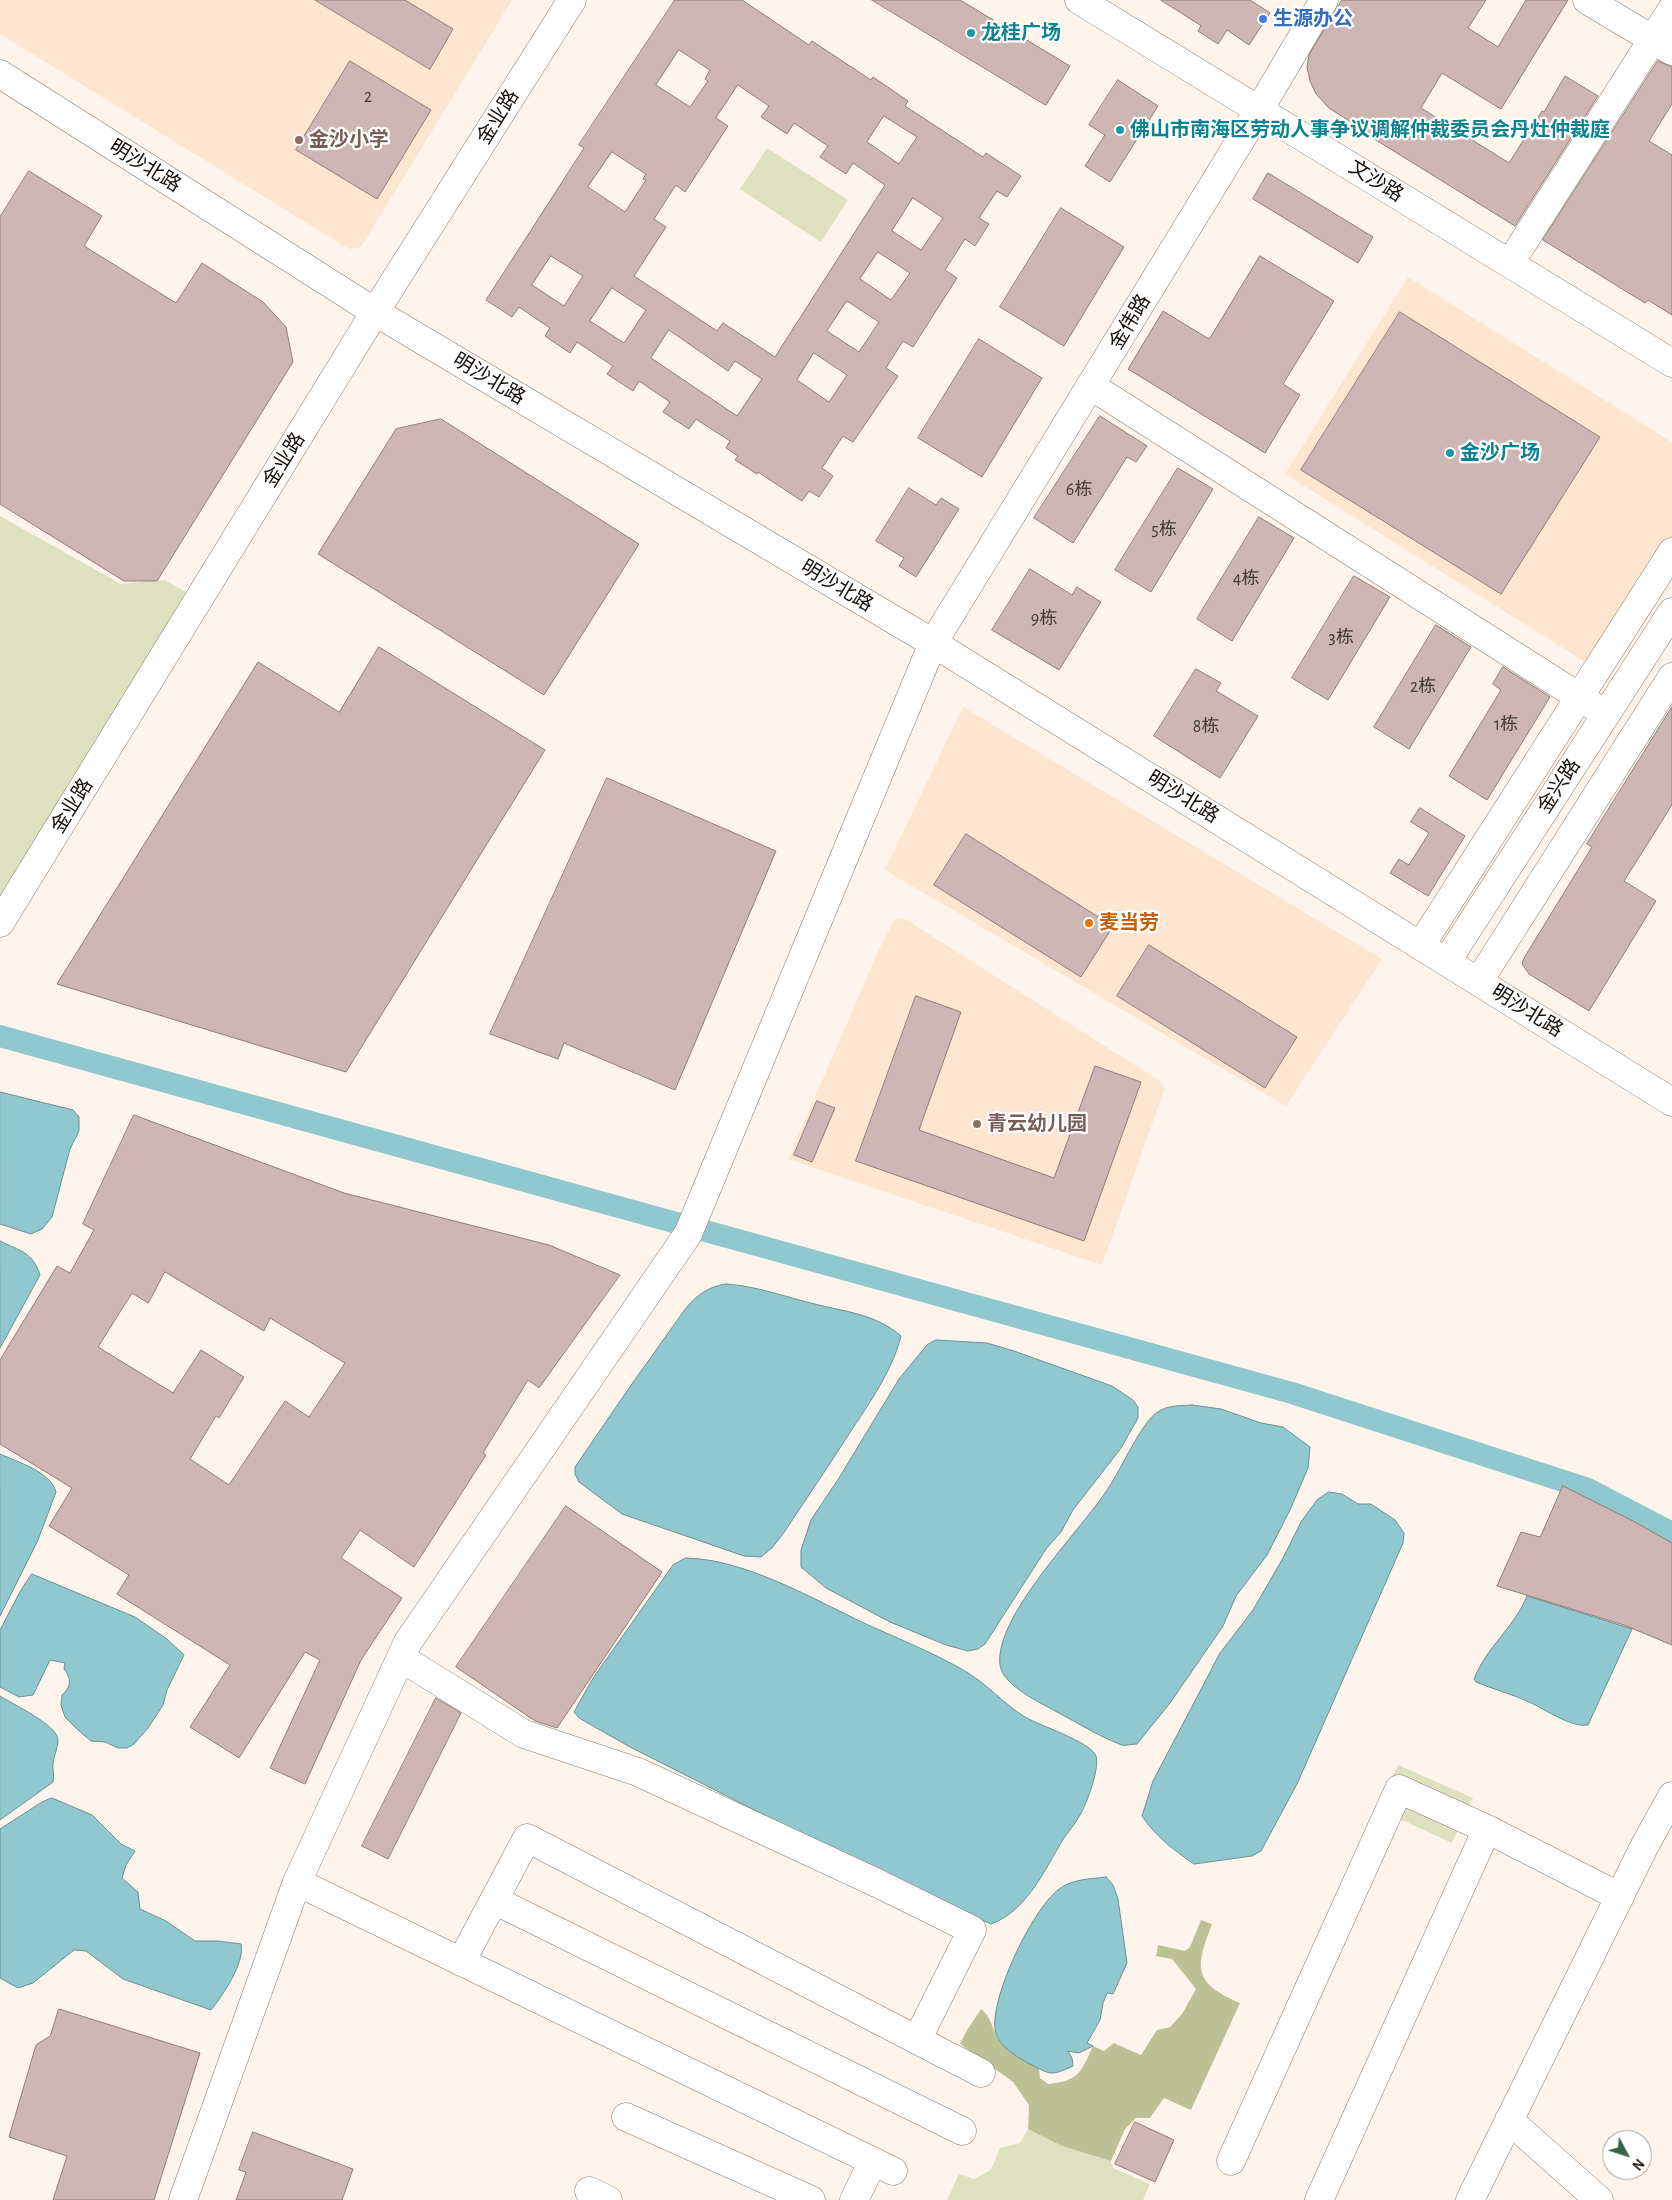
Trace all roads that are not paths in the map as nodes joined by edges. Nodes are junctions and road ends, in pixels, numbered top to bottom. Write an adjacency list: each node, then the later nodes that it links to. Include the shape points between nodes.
1 (572, 0): 10 (street, 金业路)
2 (1080, 0): 8 (street, 文沙路)
3 (1324, 0): 8 (street, 金伟路)
4 (1587, 0): 6 (street)
5 (1672, 9): 6 (street)
6 (1663, 45): 9 (street)
7 (0, 74): 10 (street, 明沙北路)
8 (1260, 110): 9 (street, 文沙路); 12 (street, 金伟路)
9 (1510, 264): 11 (street, 文沙路)
10 (375, 312): 15 (street, 明沙北路); 19 (street, 金业路)
11 (1672, 363)
12 (1090, 386): 15 (street, 金伟路); 17 (street)
13 (1672, 552): 17 (street)
14 (1672, 612): 18 (street, 金兴路)
15 (933, 643): 20 (street, 明沙北路); 24 (street, 金伟路, via 693,1224 408,1642)
16 (1672, 677): 22 (street)
17 (1580, 697): 18 (street); 20 (street)
18 (1606, 714): 21 (street, 金兴路)
19 (0, 923)
20 (1421, 945): 21 (street, 明沙北路)
21 (1447, 961): 22 (street, 明沙北路)
22 (1479, 981): 23 (street, 明沙北路)
23 (1672, 1102)
24 (401, 1658): 27 (street, 金伟路); 31 (street, via 524,1734 638,1772 972,1930)
25 (1672, 1796): 28 (street)
26 (1487, 1830): 28 (street); 36 (street, via 1399,1789); 40 (street)
27 (297, 1882): 30 (street); 37 (street, 金伟路)
28 (1620, 1897): 34 (street)
29 (494, 1900): 30 (street); 31 (street, via 527,1838); 35 (street)
30 (461, 1962): 39 (street, via 883,2166)
31 (917, 2040): 32 (street)
32 (981, 2073)
33 (626, 2117): 38 (street)
34 (1509, 2120): 41 (street); 42 (street)
35 (962, 2131)
36 (1231, 2161)
37 (183, 2200)
38 (811, 2200)
39 (854, 2200)
40 (1319, 2200)
41 (1470, 2200)
42 (1600, 2200)

